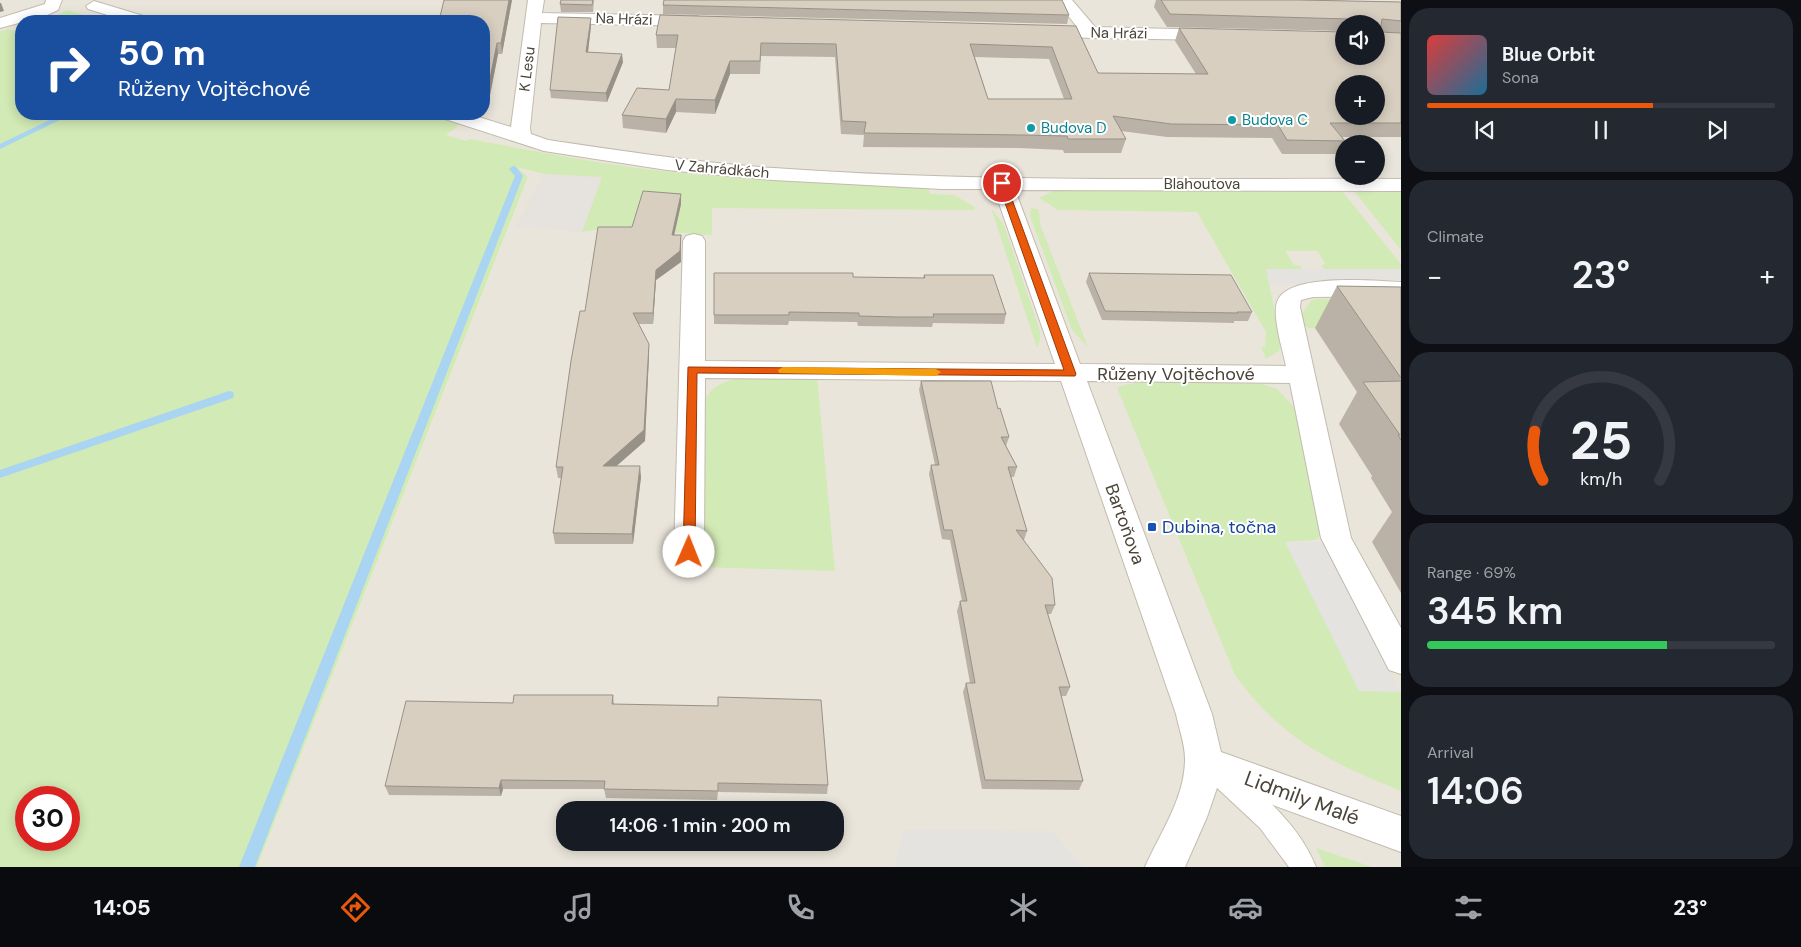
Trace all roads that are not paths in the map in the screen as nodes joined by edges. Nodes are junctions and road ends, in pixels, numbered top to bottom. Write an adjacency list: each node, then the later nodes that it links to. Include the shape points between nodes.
1 (54, 0): 5 (street, via 52,7)
2 (536, 0): 7 (street, K Lesu)
3 (1064, 0): 12 (street)
4 (94, 6): 6 (street)
5 (29, 15)
6 (124, 15)
7 (534, 18): 9 (street, Na Hrázi); 15 (street, K Lesu, via 520,128)
8 (15, 19): 10 (street)
9 (715, 22)
10 (0, 23)
11 (1021, 31): 12 (street, Na Hrázi)
12 (1090, 33): 13 (street, Na Hrázi)
13 (1227, 35)
14 (468, 120): 15 (street, V Zahrádkách)
15 (522, 137): 16 (street, V Zahrádkách, via 535,144 586,153 717,169 869,180)
16 (1002, 183): 17 (street, Blahoutova); 21 (street, Bartoňova)
17 (1401, 185)
18 (694, 241): 20 (street)
19 (1401, 289): 22 (street, via 1317,289 1292,295 1288,302 1289,320)
20 (692, 369): 21 (street, Růženy Vojtěchové); 23 (street)
21 (1071, 374): 22 (street, Růženy Vojtěchové); 25 (street, Bartoňova, via 1194,714)
22 (1300, 374): 24 (street, via 1336,538)
23 (689, 552)
24 (1401, 660)
25 (1203, 763): 26 (street, Lidmily Malé); 27 (street, Bartoňova, via 1189,817); 28 (lane, via 1265,814)
26 (1401, 834)
27 (1165, 867)
28 (1303, 867)

